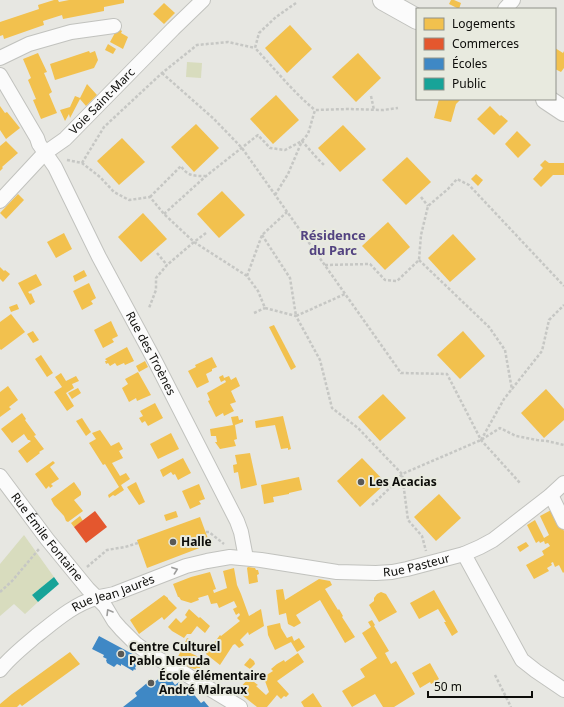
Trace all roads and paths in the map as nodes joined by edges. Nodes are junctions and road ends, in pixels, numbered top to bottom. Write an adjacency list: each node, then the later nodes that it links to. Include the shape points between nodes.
1 (204, 0): 20 (street, Voie Saint-Marc, via 65,139)
2 (383, 0): 6 (main road)
3 (513, 0): 5 (street)
4 (296, 3): 8 (path, via 259,33)
5 (506, 8)
6 (416, 18)
7 (114, 26): 9 (street, via 71,32 29,44)
8 (255, 48): 10 (path, via 228,42 197,45); 15 (path, via 288,86)
9 (0, 58)
10 (162, 73): 19 (path, via 214,118); 22 (path, via 104,127)
11 (0, 75): 20 (street, Rue des Troènes)
12 (371, 96): 16 (path)
13 (547, 100): 17 (main road)
14 (398, 108): 16 (path)
15 (315, 110): 16 (path); 18 (path, via 308,134)
16 (374, 110)
17 (564, 112)
18 (302, 142): 19 (path, via 285,150 270,148 258,135); 23 (path); 25 (path, via 288,174)
19 (242, 148): 24 (path); 25 (path)
20 (45, 153): 28 (street, Voie Saint-Marc); 62 (street, Rue des Troènes, via 55,167 237,522)
21 (66, 159): 22 (path)
22 (82, 164): 26 (path, via 100,177 114,192 129,200)
23 (325, 166)
24 (206, 176): 26 (path, via 194,176 184,171 181,166); 31 (path)
25 (275, 195): 30 (path)
26 (150, 197): 31 (path)
27 (421, 197): 29 (path)
28 (0, 201)
29 (428, 206): 36 (path, via 421,235); 40 (path, via 457,178 469,185)
30 (287, 212): 33 (path); 38 (path)
31 (164, 214): 34 (path)
32 (206, 233): 34 (path)
33 (262, 236): 39 (path); 46 (path, via 290,278)
34 (194, 242): 37 (path); 39 (path)
35 (157, 253): 37 (path)
36 (419, 260): 38 (path, via 397,281 385,280 370,264); 47 (path, via 489,327 505,350)
37 (167, 265): 43 (path, via 156,278 156,290)
38 (325, 265): 41 (path)
39 (247, 276): 44 (path, via 258,291)
40 (564, 286)
41 (345, 294): 46 (path); 48 (path, via 401,373 448,374)
42 (564, 305): 47 (path, via 550,320 542,351)
43 (149, 308)
44 (265, 308): 45 (path); 46 (path)
45 (254, 313)
46 (296, 316): 50 (path, via 320,360 332,408 358,428)
47 (512, 390): 48 (path, via 504,399)
48 (481, 440): 49 (path, via 500,428 516,436); 50 (path); 52 (path)
49 (564, 445)
50 (402, 474): 55 (path); 63 (path, via 408,520 422,536)
51 (0, 476): 58 (street, Rue Émile Fontaine)
52 (520, 483)
53 (564, 483): 54 (street, Rue Pasteur)
54 (551, 495): 56 (street); 61 (street, Rue Pasteur, via 493,540)
55 (372, 505)
56 (564, 522)
57 (206, 532): 60 (path)
58 (47, 539): 64 (street, Rue Émile Fontaine); 65 (path)
59 (138, 543): 64 (path, via 107,550)
60 (222, 543)
61 (464, 554): 63 (street, Rue Pasteur); 69 (street, via 522,660)
62 (246, 558): 63 (street, Rue Pasteur, via 357,573 392,572); 66 (street, Rue Jean Jaurès, one-way to 62, via 106,596 186,566 230,557)
63 (431, 563)
64 (77, 576): 66 (street, Rue Émile Fontaine)
65 (0, 592)
66 (96, 597): 67 (street, Rue Jean Jaurès, via 60,616 15,653); 70 (street, Rue Émile Fontaine, one-way to 66, via 136,644 120,629)
67 (0, 670)
68 (495, 675): 71 (path)
69 (564, 690)
70 (240, 707)
71 (512, 707)

